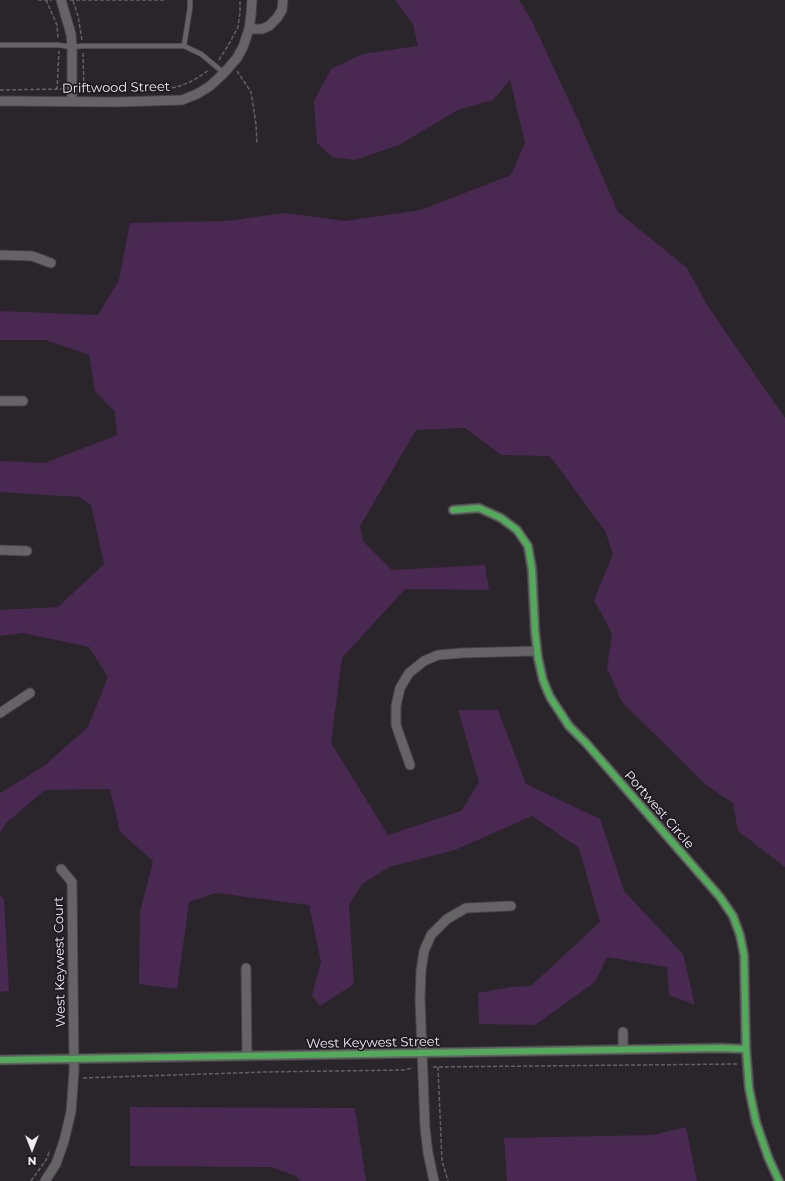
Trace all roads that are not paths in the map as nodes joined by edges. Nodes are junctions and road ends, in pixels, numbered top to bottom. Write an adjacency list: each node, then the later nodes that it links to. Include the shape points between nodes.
1 (61, 0): 8 (street)
2 (190, 0): 7 (lane)
3 (252, 0): 5 (street, Driftwood Street)
4 (283, 0): 5 (street, via 282,10 269,26)
5 (249, 29): 9 (street, Driftwood Street, via 237,58)
6 (0, 45): 8 (lane)
7 (184, 46): 8 (lane); 9 (lane, via 201,54)
8 (72, 47): 11 (street)
9 (224, 73): 11 (street, Driftwood Street, via 210,86 182,100)
10 (0, 101): 11 (street, Driftwood Street)
11 (72, 102)
12 (0, 255): 13 (street, via 32,256)
13 (52, 263)
14 (0, 401): 15 (street)
15 (23, 401)
16 (454, 510): 19 (street, Portwest Circle, via 479,508 501,518 517,530 528,546 532,569)
17 (0, 550): 18 (street)
18 (27, 551)
19 (537, 651): 22 (street, via 438,656 424,661 409,674 400,688 396,706 396,725); 27 (street, Portwest Circle, via 543,680 550,697 569,726 720,897 733,916 744,954)
20 (30, 693): 21 (street)
21 (0, 713)
22 (410, 765)
23 (61, 869): 31 (street, West Keywest Court, via 72,882)
24 (511, 906): 29 (street, via 466,908 447,919 431,935 424,951 421,971)
25 (246, 968): 30 (street)
26 (623, 1032): 28 (street)
27 (746, 1049): 28 (street, West Keywest Street); 35 (street, Portwest Circle, via 749,1088 756,1122)
28 (622, 1050): 29 (street, West Keywest Street)
29 (423, 1053): 30 (street, West Keywest Street); 34 (street, via 425,1128)
30 (247, 1056): 31 (street, West Keywest Street)
31 (74, 1058): 32 (street, West Keywest Street); 33 (street, West Keywest Court, via 71,1112 56,1164)
32 (0, 1060)
33 (45, 1181)
34 (434, 1181)
35 (779, 1181)

